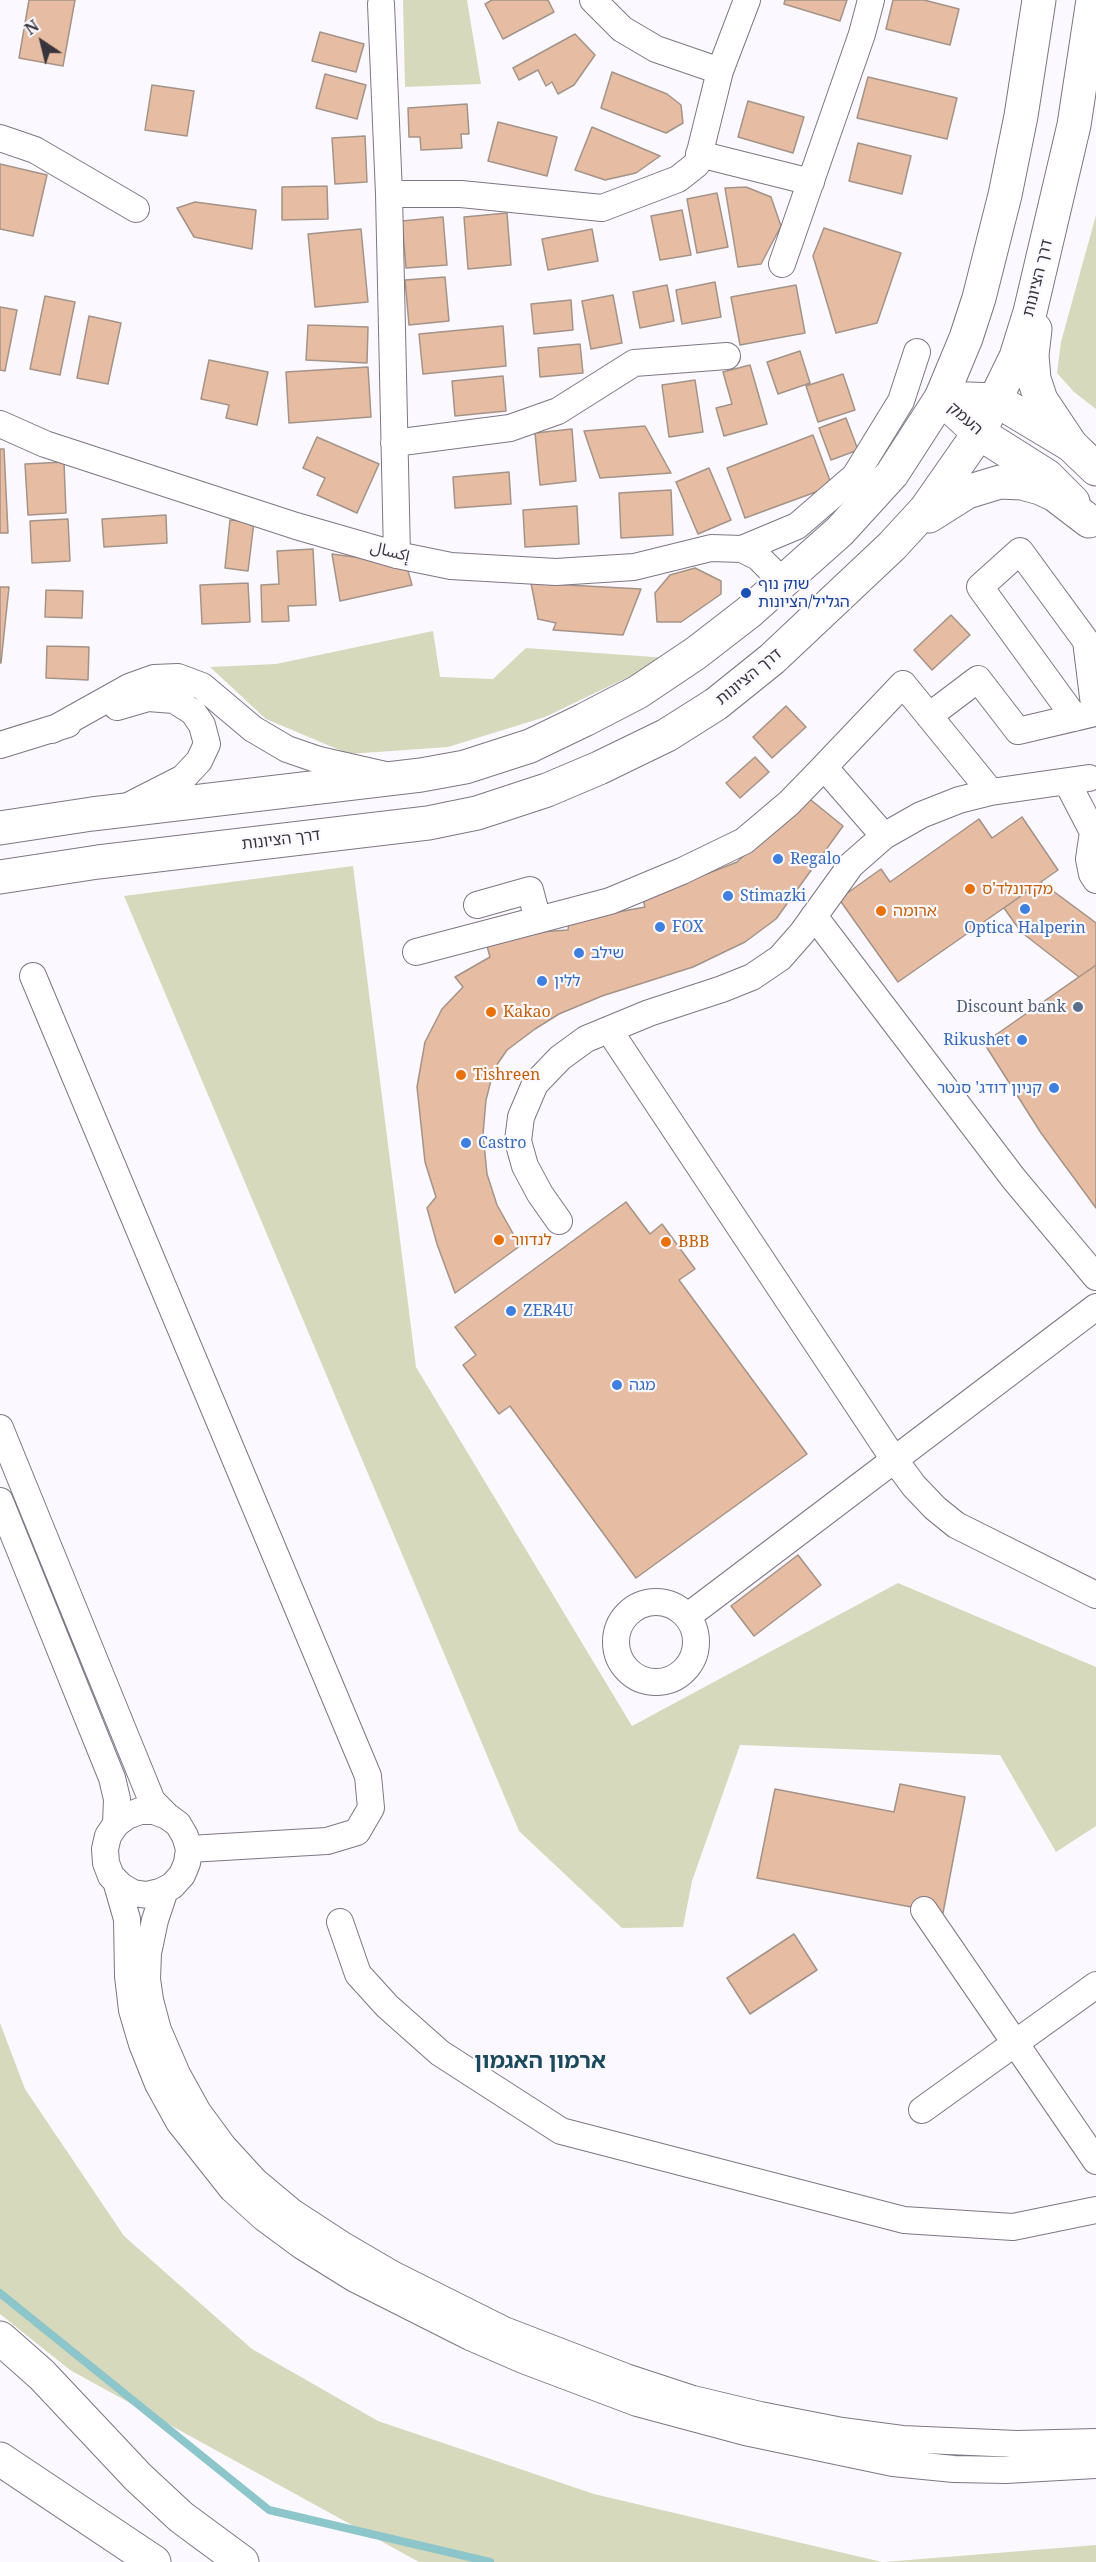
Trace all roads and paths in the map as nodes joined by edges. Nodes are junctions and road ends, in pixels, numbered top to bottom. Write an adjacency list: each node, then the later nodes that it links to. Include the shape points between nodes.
1 (592, 0): 7 (street, via 622,29 656,49)
2 (747, 0): 7 (street)
3 (871, 0): 10 (street)
4 (1039, 0): 17 (main road, via 1005,195 979,298)
5 (1093, 0): 13 (main road, דרך הציונות, via 1074,125)
6 (381, 4): 11 (street)
7 (720, 71): 9 (street)
8 (0, 138): 12 (street, via 35,150)
9 (699, 154): 10 (street); 11 (street, via 696,164 678,179 602,208 461,194)
10 (811, 182): 14 (street)
11 (389, 194): 21 (street)
12 (136, 209)
13 (1043, 260): 18 (main road, דרך הציונות, via 1016,357); 22 (main road, via 1032,355 1034,379 1041,400)
14 (782, 264)
15 (917, 352): 26 (street, via 901,401 855,476 797,526)
16 (727, 356): 21 (street, via 634,363 558,411 510,428)
17 (941, 398): 18 (main road, העמק); 20 (main road, העמק); 28 (main road, via 892,474 840,531)
18 (996, 400): 20 (main road, דרך הציונות); 22 (main road, העמק)
19 (0, 424): 27 (street, إكسال, via 45,444)
20 (979, 433): 24 (main road, העמק, via 1047,476); 25 (main road, דרך הציונות, via 926,509)
21 (394, 443): 27 (street)
22 (1071, 445): 23 (main road, העמק)
23 (1096, 469)
24 (1093, 526): 25 (main road, via 1055,495 1022,483 1000,482 967,492)
25 (905, 532): 40 (main road, דרך הציונות, via 846,592 716,704 667,735 547,790 477,813 428,823)
26 (742, 549): 27 (street, إكسال, via 711,548 634,567 556,572 451,566); 28 (street, via 758,557)
27 (397, 555)
28 (783, 582): 34 (main road, via 696,653 638,692 584,720 530,746 465,767)
29 (929, 716): 30 (street, via 978,679 1018,731); 33 (street, via 903,684); 36 (street)
30 (1075, 718): 30 (street, via 1095,713 1086,640 1020,551 980,587)
31 (52, 730): 32 (street); 34 (street, via 129,687 154,678 178,677 201,686 253,729 287,749); 37 (street, via 148,698 174,699 193,712 202,725 207,744 199,761 183,778)
32 (0, 745)
33 (824, 766): 39 (street); 44 (street, via 789,803 744,841 610,901)
34 (400, 778): 37 (main road)
35 (1087, 778): 36 (street); 41 (street, via 1093,832 1089,859)
36 (991, 792): 39 (street, via 921,815)
37 (118, 811): 38 (main road)
38 (0, 828)
39 (884, 836): 43 (street, via 851,865)
40 (0, 877)
41 (1096, 880)
42 (477, 904): 44 (street, via 530,890)
43 (814, 916): 47 (street, via 780,957 752,977); 49 (street, via 1014,1179)
44 (538, 920): 45 (street)
45 (416, 952)
46 (33, 976): 58 (street, via 368,1776 371,1808 357,1832 327,1841)
47 (609, 1030): 48 (street, via 586,1039 560,1058 535,1084 521,1117 518,1141 525,1166); 52 (street)
48 (559, 1221)
49 (1096, 1277)
50 (1096, 1307): 52 (street)
51 (0, 1428): 56 (street, via 148,1793)
52 (895, 1460): 54 (street, via 934,1508 956,1526); 55 (street)
53 (0, 1501): 57 (street, via 111,1778 117,1799)
54 (1096, 1595)
55 (688, 1616)
56 (167, 1816): 57 (street, via 140,1811); 58 (street, via 178,1824)
57 (116, 1824): 59 (street, via 105,1850 106,1863)
58 (189, 1849): 60 (street, via 182,1875)
59 (116, 1881): 60 (street, via 133,1893 147,1895); 71 (street, via 127,1919 132,2010 158,2084 179,2122 232,2189 264,2218 346,2273 523,2360 637,2403 691,2418 893,2463 1006,2470)
60 (165, 1890): 69 (street, via 148,1953 147,1978 158,2030 177,2074 198,2112 255,2181 292,2212 341,2244 504,2330 693,2399 842,2431 902,2439 1017,2444)
61 (924, 1911): 64 (street)
62 (340, 1922): 67 (street, via 358,1974 387,2006 440,2053 561,2131 904,2220 1013,2228)
63 (1096, 1985): 64 (street)
64 (1016, 2043): 65 (street); 66 (street)
65 (922, 2110)
66 (1096, 2161)
67 (1096, 2210)
68 (0, 2338): 73 (main road, via 42,2375 181,2517)
69 (1096, 2442)
70 (0, 2459): 72 (main road)
71 (1096, 2465)
72 (154, 2562)
73 (242, 2562)

